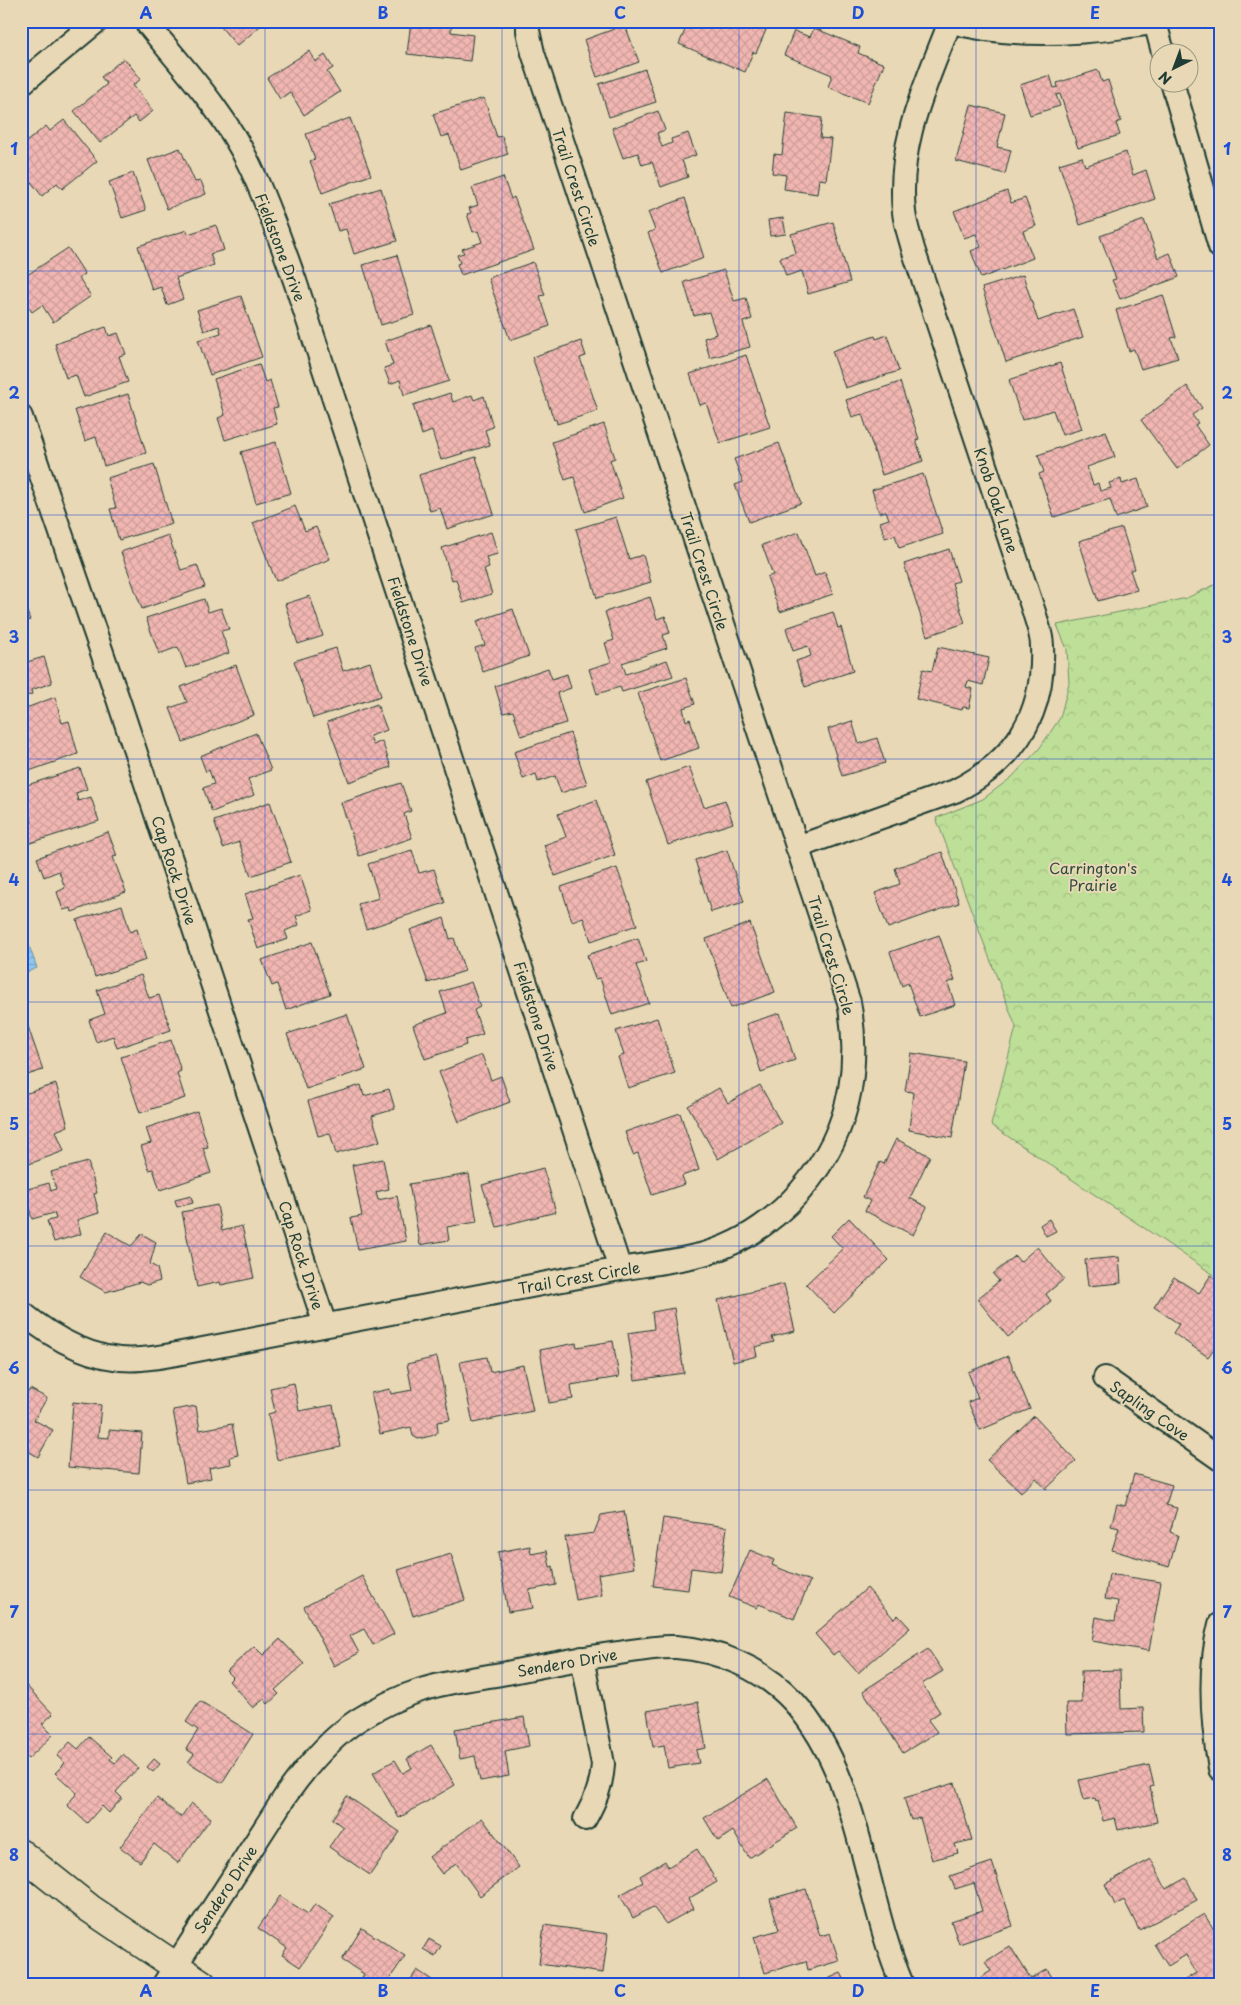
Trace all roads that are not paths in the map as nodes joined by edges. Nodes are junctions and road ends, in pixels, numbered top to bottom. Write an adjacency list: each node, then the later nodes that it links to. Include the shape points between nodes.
1 (97, 21): 7 (street)
2 (145, 21): 12 (street, Fieldstone Drive, via 236,141 276,229)
3 (528, 21): 11 (street, Trail Crest Circle, via 533,53)
4 (949, 22): 5 (street, via 992,30 1028,32 1104,30); 11 (street, Knob Oak Lane, via 910,127 904,162 904,214 1034,612 1042,644 1041,684 1021,735 995,766 975,781)
5 (1157, 22): 6 (street)
6 (1161, 42)
7 (21, 84)
8 (1175, 92): 9 (street)
9 (1220, 246)
10 (21, 417): 14 (street, Cap Rock Drive)
11 (798, 847): 12 (street, Trail Crest Circle, via 853,1023 850,1089 835,1137 792,1200 755,1231 707,1253)
12 (620, 1268): 14 (street, Trail Crest Circle)
13 (21, 1312): 14 (street, Trail Crest Circle, via 64,1342 115,1359 140,1360)
14 (325, 1325)
15 (1105, 1378): 16 (street, Sapling Cove)
16 (1220, 1459)
17 (1220, 1624): 19 (street, via 1213,1678 1216,1750)
18 (582, 1658): 20 (street, via 603,1764 602,1782); 22 (street, Sendero Drive, via 421,1690 358,1720 304,1770); 24 (street, Sendero Drive, via 675,1647 704,1651 758,1673 793,1701 821,1738 835,1764 889,1951)
19 (1220, 1769)
20 (585, 1819)
21 (21, 1854): 22 (street)
22 (170, 1975): 23 (street)
23 (202, 1984)
24 (902, 1984)

